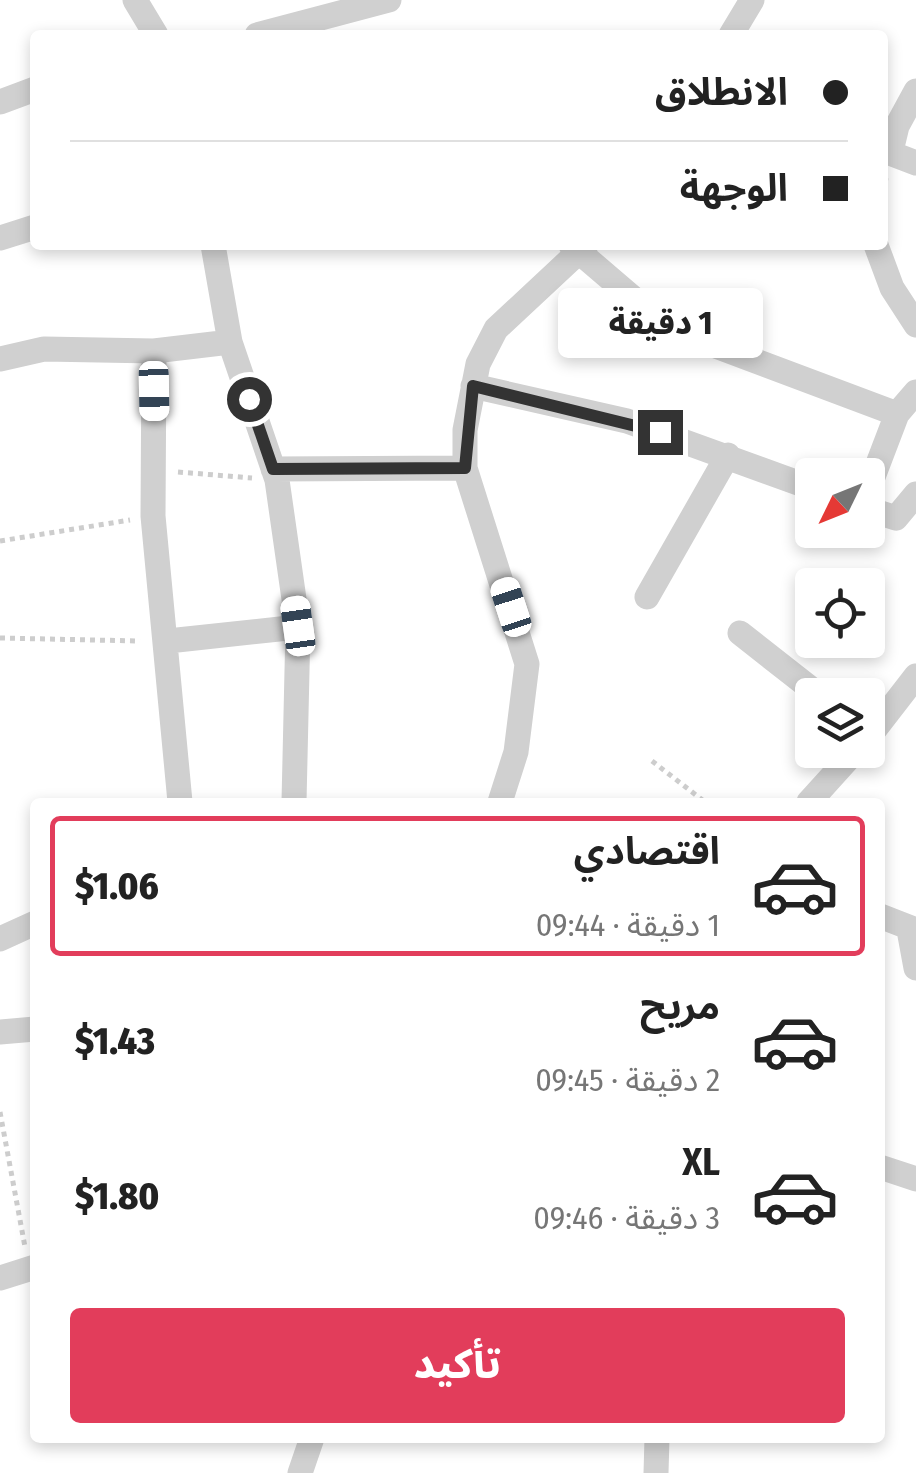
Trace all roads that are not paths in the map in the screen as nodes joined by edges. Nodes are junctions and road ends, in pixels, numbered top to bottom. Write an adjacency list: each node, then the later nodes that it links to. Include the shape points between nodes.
1 (135, 0): 4 (street)
2 (389, 0): 5 (street)
3 (752, 0): 6 (street)
4 (153, 30)
5 (276, 30)
6 (734, 30)
7 (30, 91): 9 (street)
8 (916, 91): 10 (street)
9 (0, 102)
10 (888, 148)
11 (888, 151): 12 (street)
12 (916, 163)
13 (30, 229): 14 (street)
14 (0, 238)
15 (213, 250): 20 (street)
16 (576, 250): 23 (street, via 496,329)
17 (582, 250): 25 (street, via 668,328)
18 (878, 250): 19 (street)
19 (916, 325)
20 (230, 342): 21 (street); 29 (street)
21 (154, 351): 22 (street, via 44,350); 36 (street, via 153,516)
22 (0, 360)
23 (473, 386): 26 (street, via 627,421); 28 (street)
24 (916, 392): 25 (street)
25 (897, 414): 27 (street)
26 (728, 455): 30 (street); 33 (street)
27 (880, 458)
28 (465, 468): 29 (street); 43 (street, via 526,664 516,752)
29 (275, 475): 34 (street)
30 (795, 481)
31 (916, 494): 32 (street, via 896,518)
32 (885, 514)
33 (647, 598)
34 (298, 626): 36 (street); 42 (street)
35 (740, 633): 38 (street)
36 (168, 641): 41 (street)
37 (916, 676): 39 (street)
38 (797, 678)
39 (885, 714)
40 (839, 768): 44 (street)
41 (180, 798)
42 (294, 798)
43 (501, 798)
44 (813, 798)
45 (885, 918): 47 (street)
46 (30, 926): 48 (street)
47 (912, 930): 49 (street)
48 (0, 939)
49 (916, 968)
50 (30, 1029): 51 (street)
51 (0, 1032)
52 (885, 1169): 53 (street)
53 (916, 1179)
54 (30, 1269): 55 (street)
55 (0, 1278)
56 (308, 1443): 58 (street)
57 (657, 1443): 59 (street)
58 (300, 1473)
59 (656, 1473)

